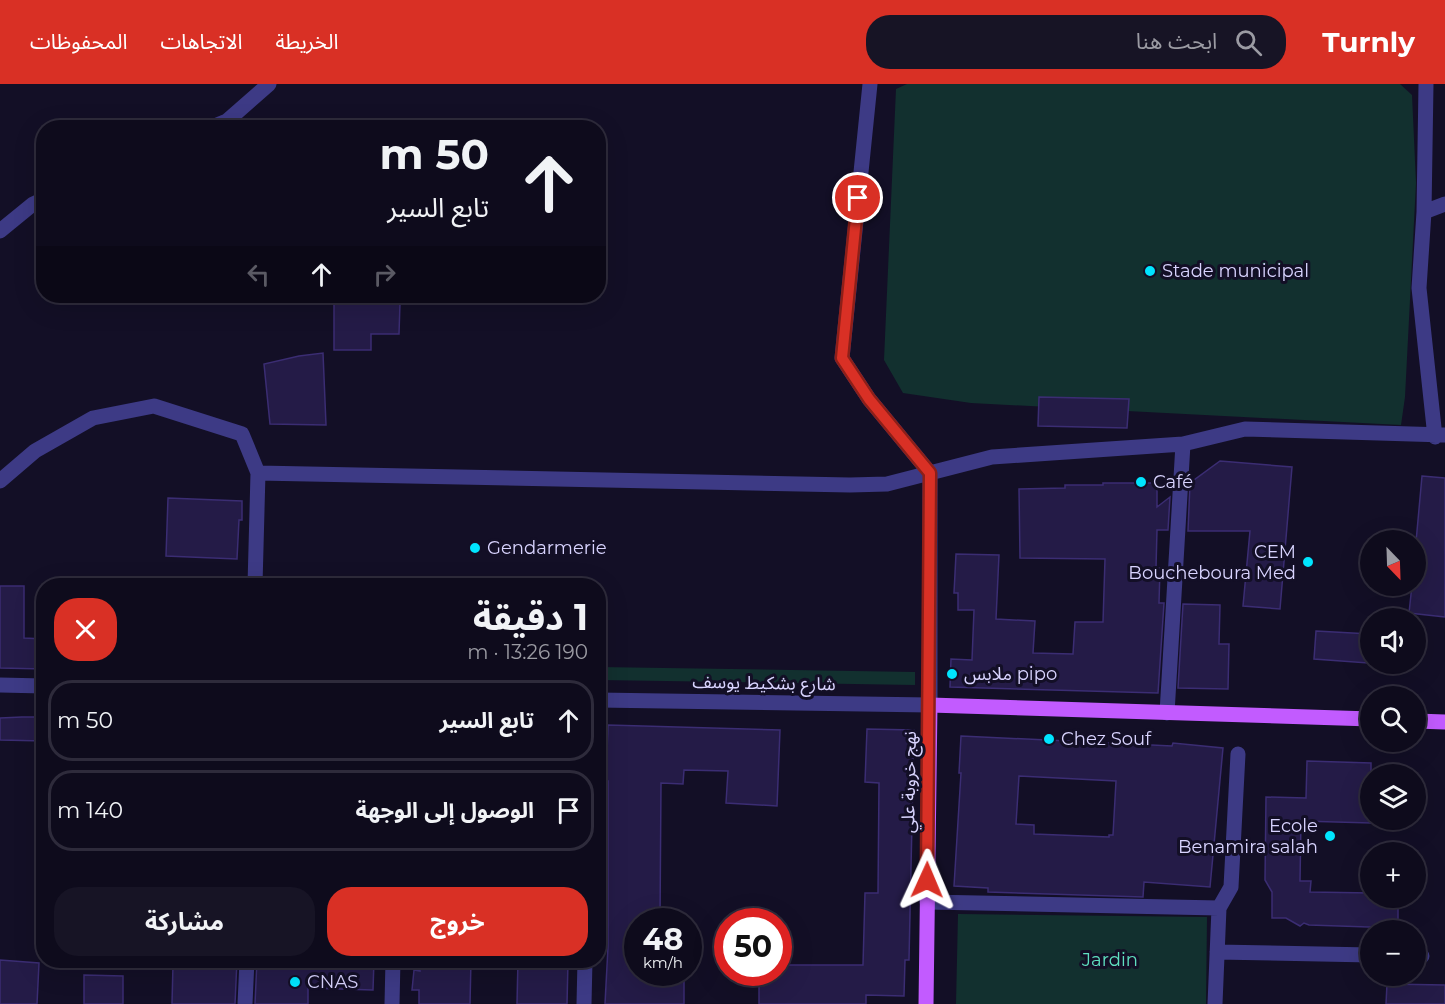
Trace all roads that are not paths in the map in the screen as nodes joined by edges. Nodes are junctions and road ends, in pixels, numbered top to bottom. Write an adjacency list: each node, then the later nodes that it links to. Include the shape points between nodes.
1 (269, 84): 4 (street)
2 (870, 84): 12 (street, via 842,358 869,399)
3 (1426, 84): 7 (street)
4 (228, 120)
5 (36, 203): 8 (street)
6 (1445, 204): 7 (street)
7 (1424, 212): 9 (street, via 1419,288)
8 (0, 231)
9 (1440, 436): 10 (street, via 1245,429)
10 (1183, 444): 12 (street, via 992,457); 19 (street)
11 (258, 473): 12 (street, via 850,485 887,484); 13 (street, via 242,434 154,406 93,418 35,451); 14 (street)
12 (930, 473): 18 (street)
13 (0, 481)
14 (255, 578)
15 (0, 685): 16 (street)
16 (36, 686)
17 (606, 700): 18 (street, شارع بشكيط يوسف)
18 (930, 705): 19 (main road); 24 (main road, نهج خروبة علي)
19 (1167, 713): 20 (main road)
20 (1360, 719)
21 (1426, 721): 22 (main road)
22 (1445, 722)
23 (1238, 754): 25 (street, via 1231,887)
24 (927, 902): 25 (street); 34 (main road, نهج خروبة علي)
25 (1219, 908): 26 (street)
26 (1217, 952): 27 (street); 35 (street)
27 (1360, 955)
28 (247, 968): 31 (street)
29 (393, 968): 32 (street)
30 (585, 968): 33 (street)
31 (245, 1004)
32 (392, 1004)
33 (584, 1004)
34 (926, 1004)
35 (1215, 1004)

